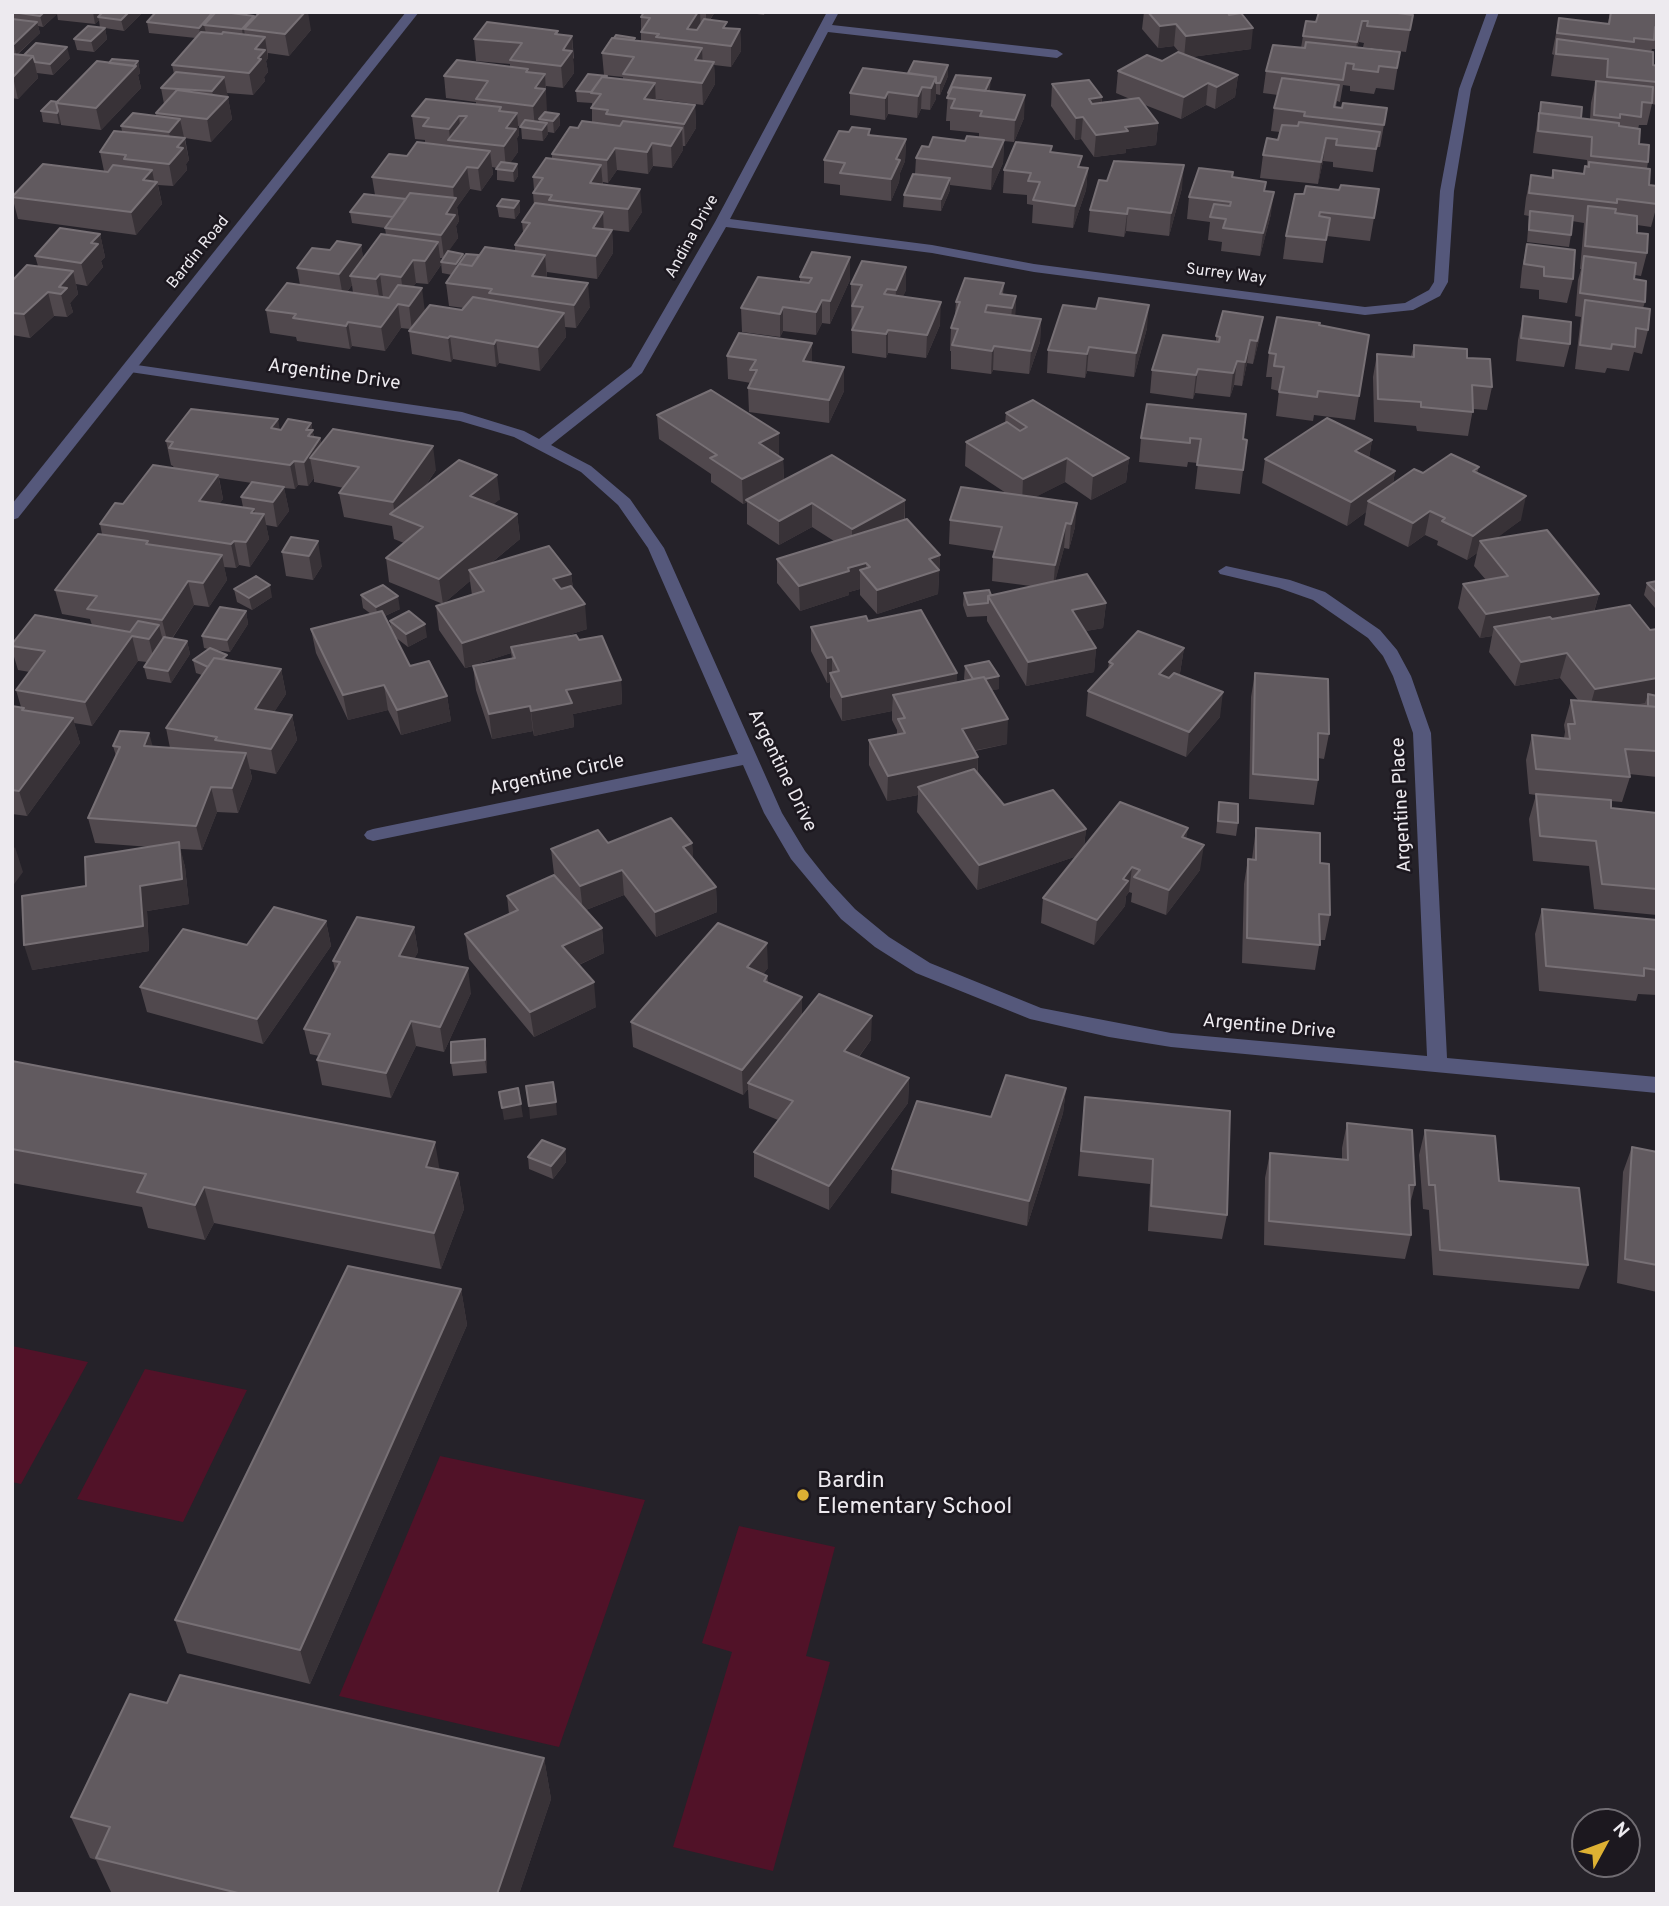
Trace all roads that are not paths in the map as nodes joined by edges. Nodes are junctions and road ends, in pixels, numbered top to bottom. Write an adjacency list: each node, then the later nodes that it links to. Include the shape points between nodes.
1 (413, 12): 7 (street, Bardin Road)
2 (833, 12): 4 (street, Andina Drive)
3 (1493, 12): 6 (street, Surrey Way, via 1465,89 1447,191 1441,282 1436,293 1408,307 1365,311)
4 (824, 28): 5 (street); 6 (street, Andina Drive)
5 (1057, 54)
6 (722, 222): 8 (street, Andina Drive, via 637,370)
7 (130, 368): 8 (street, Argentine Drive, via 426,410 494,425); 9 (street, Bardin Road)
8 (542, 444): 11 (street, Argentine Drive, via 606,485 656,548)
9 (12, 515)
10 (1226, 571): 13 (street, Argentine Place, via 1319,596 1374,634 1402,676 1422,733)
11 (749, 758): 12 (street, Argentine Circle); 13 (street, Argentine Drive, via 773,813 821,886 881,942 934,973 1037,1014 1109,1030)
12 (373, 835)
13 (1437, 1065): 14 (street, Argentine Drive)
14 (1657, 1085)

